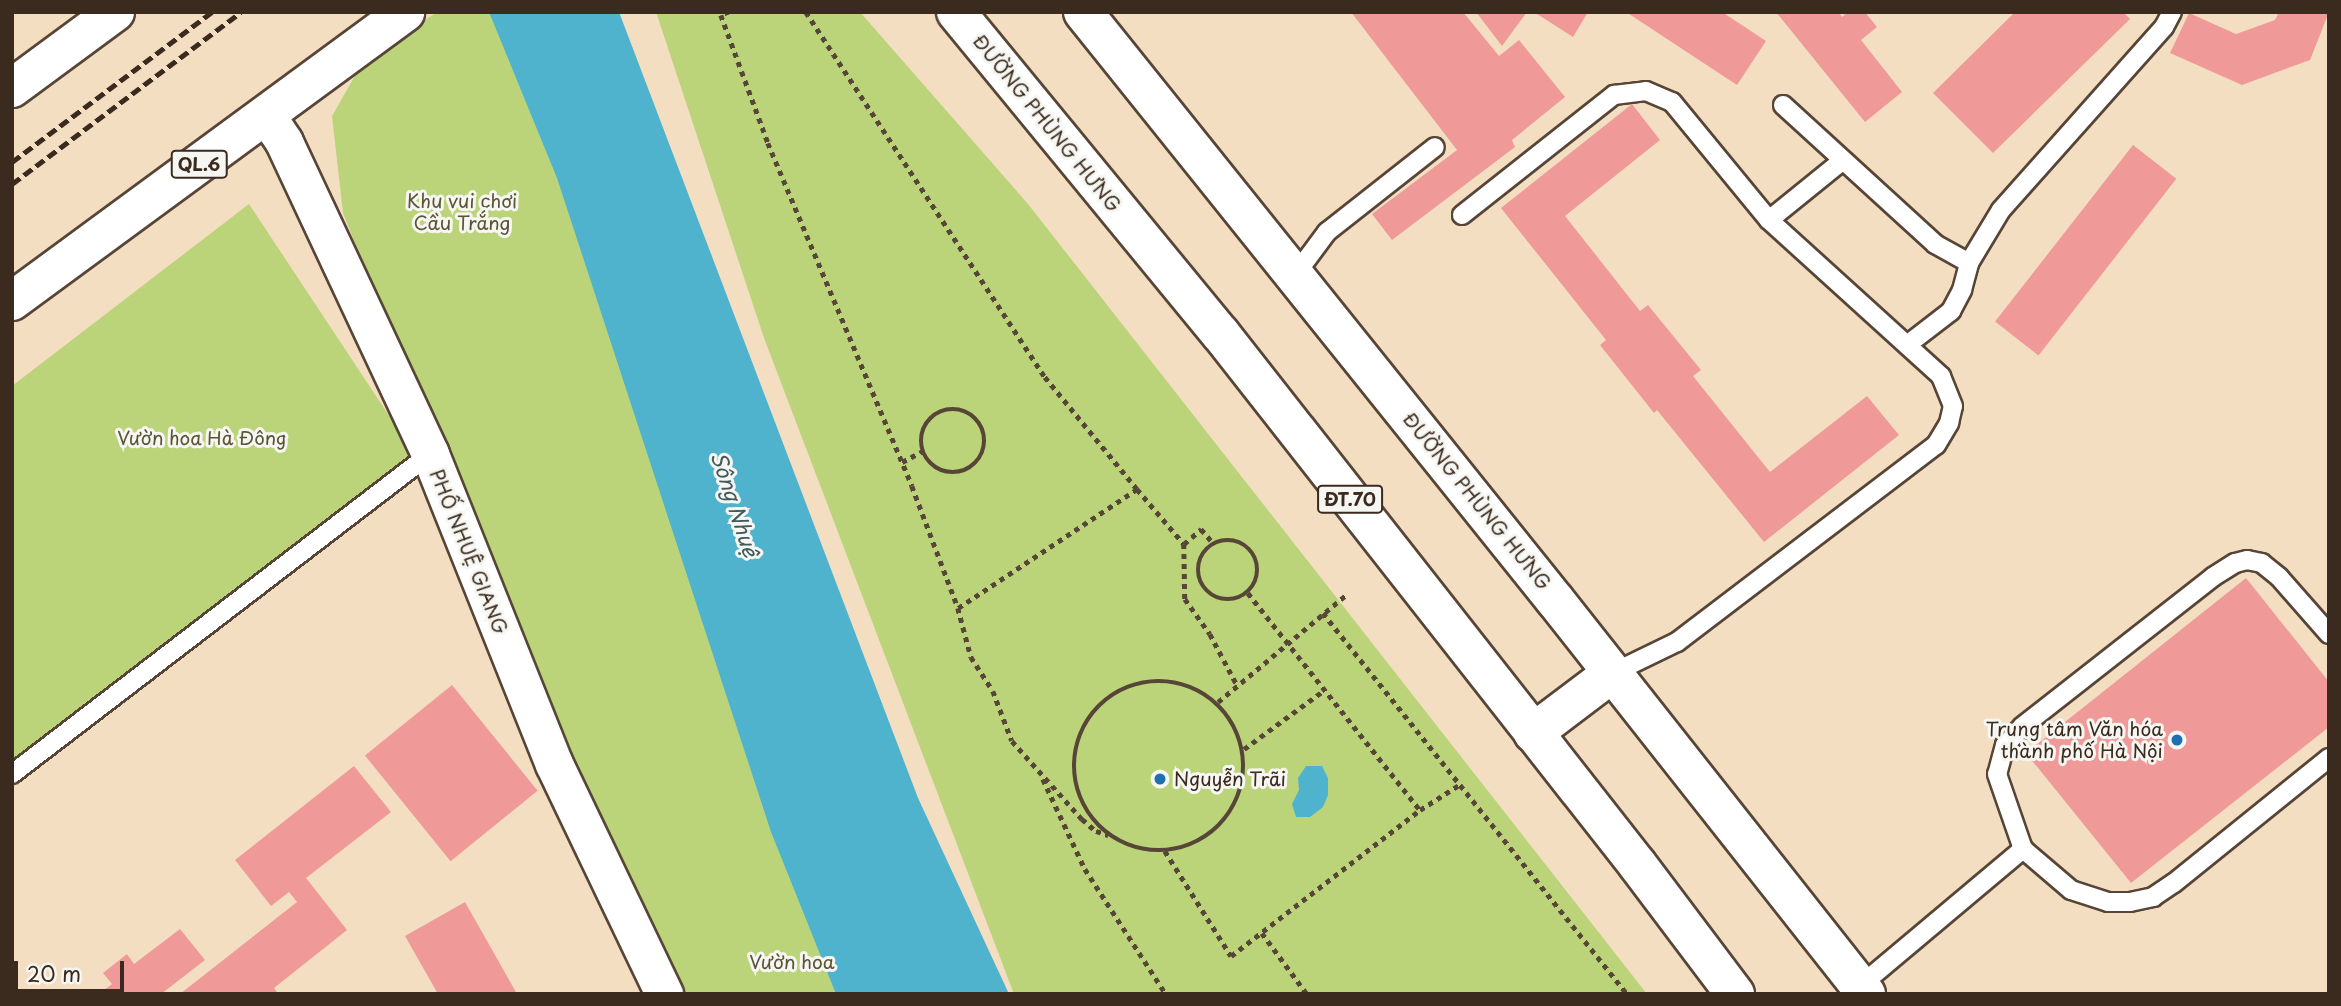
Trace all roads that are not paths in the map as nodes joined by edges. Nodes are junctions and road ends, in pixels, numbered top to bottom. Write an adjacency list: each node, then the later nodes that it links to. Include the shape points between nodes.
1 (115, 12): 6 (main road)
2 (956, 12): 20 (main road, ĐƯỜNG PHÙNG HƯNG / ĐT.70, via 1220,333)
3 (1083, 12): 14 (main road, ĐƯỜNG PHÙNG HƯNG)
4 (2172, 12): 13 (lane, via 2164,27 2001,210)
5 (395, 20): 8 (main road, QL.6)
6 (12, 88)
7 (1783, 105): 10 (lane)
8 (266, 115): 15 (main road, QL.6); 17 (street, PHỐ NHUỆ GIANG, via 284,142)
9 (1435, 147): 14 (lane, via 1327,232)
10 (1843, 160): 12 (lane); 13 (lane, via 1935,244)
11 (1462, 215): 12 (lane, via 1614,95 1646,91 1672,102)
12 (1769, 220): 16 (lane)
13 (1969, 263): 16 (lane, via 1951,311)
14 (1295, 275): 19 (main road, ĐƯỜNG PHÙNG HƯNG)
15 (12, 301)
16 (1907, 345): 19 (lane, via 1941,376 1953,406 1936,445 1677,642)
17 (430, 454): 22 (lane); 25 (street, PHỐ NHUỆ GIANG, via 554,764)
18 (2329, 634): 23 (lane, via 2262,563 2235,563 2213,577 2005,745 1997,774)
19 (1611, 674): 20 (main road); 24 (main road, ĐƯỜNG PHÙNG HƯNG)
20 (1533, 733): 26 (main road, ĐƯỜNG PHÙNG HƯNG / ĐT.70)
21 (2329, 758): 23 (lane, via 2153,897 2108,902 2071,890)
22 (12, 775)
23 (2023, 849): 24 (lane)
24 (1859, 991)
25 (664, 994)
26 (1735, 994)

